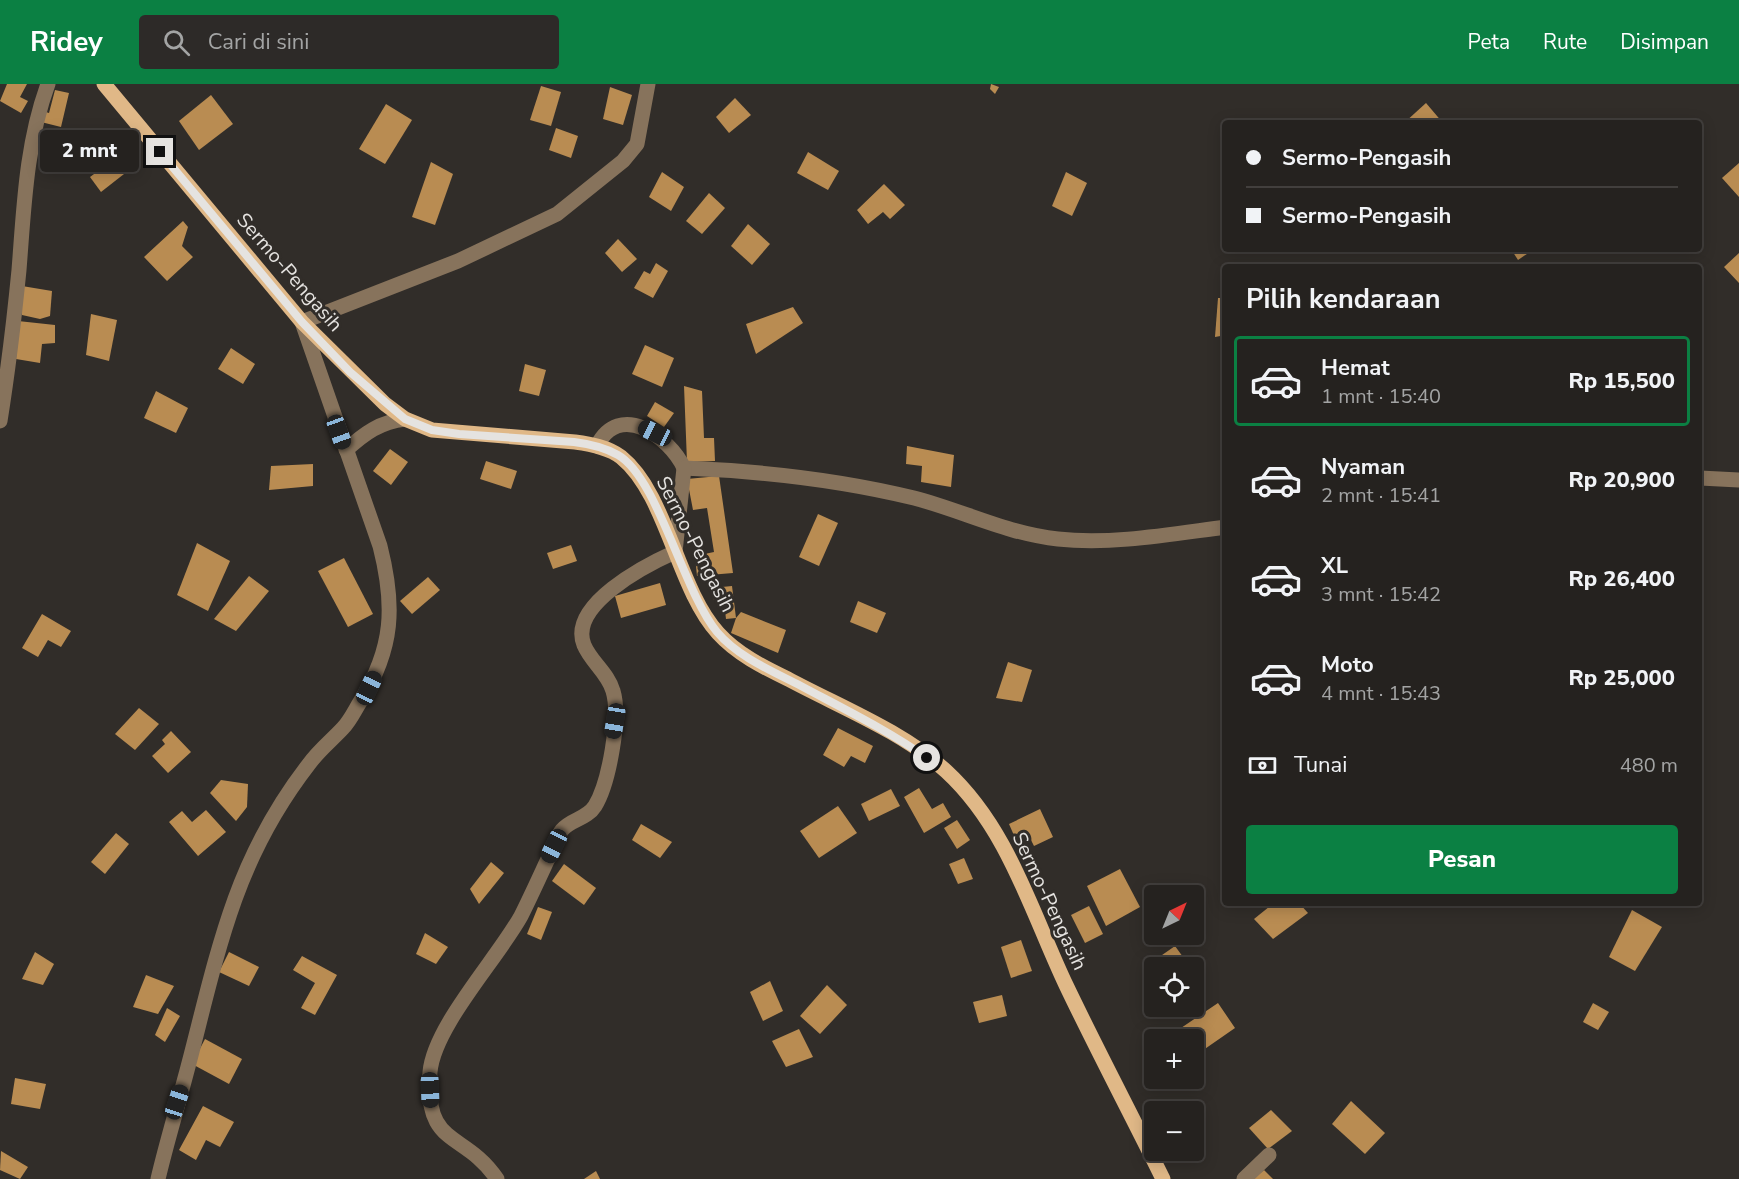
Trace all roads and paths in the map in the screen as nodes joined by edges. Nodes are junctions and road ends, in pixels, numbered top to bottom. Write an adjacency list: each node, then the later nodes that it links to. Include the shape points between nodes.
1 (48, 84): 6 (street, via 34,123 28,158 13,336)
2 (104, 84): 4 (main road, Sermo-Pengasih)
3 (648, 84): 4 (street, via 637,144 624,161 557,214 458,261)
4 (302, 322): 5 (main road, Sermo-Pengasih, via 350,372); 8 (street)
5 (405, 419): 7 (main road, Sermo-Pengasih, via 432,430 459,434); 8 (street, via 386,421 372,428)
6 (0, 421)
7 (597, 446): 9 (street, via 610,429 640,426 671,447); 13 (main road, Sermo-Pengasih, via 620,456 632,469 645,487)
8 (346, 450): 15 (street, via 367,504 389,581 391,605 383,658 344,727 308,764 270,824 235,898)
9 (684, 468): 12 (street, via 809,479 913,498 1018,531 1058,539 1110,539); 13 (street)
10 (1702, 478): 11 (street)
11 (1739, 480)
12 (1222, 527)
13 (675, 552): 16 (street, via 656,560 601,598 584,620 584,643 613,691 615,721 608,767 596,805 588,815 562,830 520,917 435,1051 430,1070 434,1119 443,1132 489,1167); 17 (main road, Sermo-Pengasih, via 700,607 718,633 743,654 895,735 944,769 972,798 1006,849 1065,984)
14 (1269, 1155): 18 (street)
15 (158, 1179)
16 (497, 1179)
17 (1163, 1179)
18 (1244, 1179)

